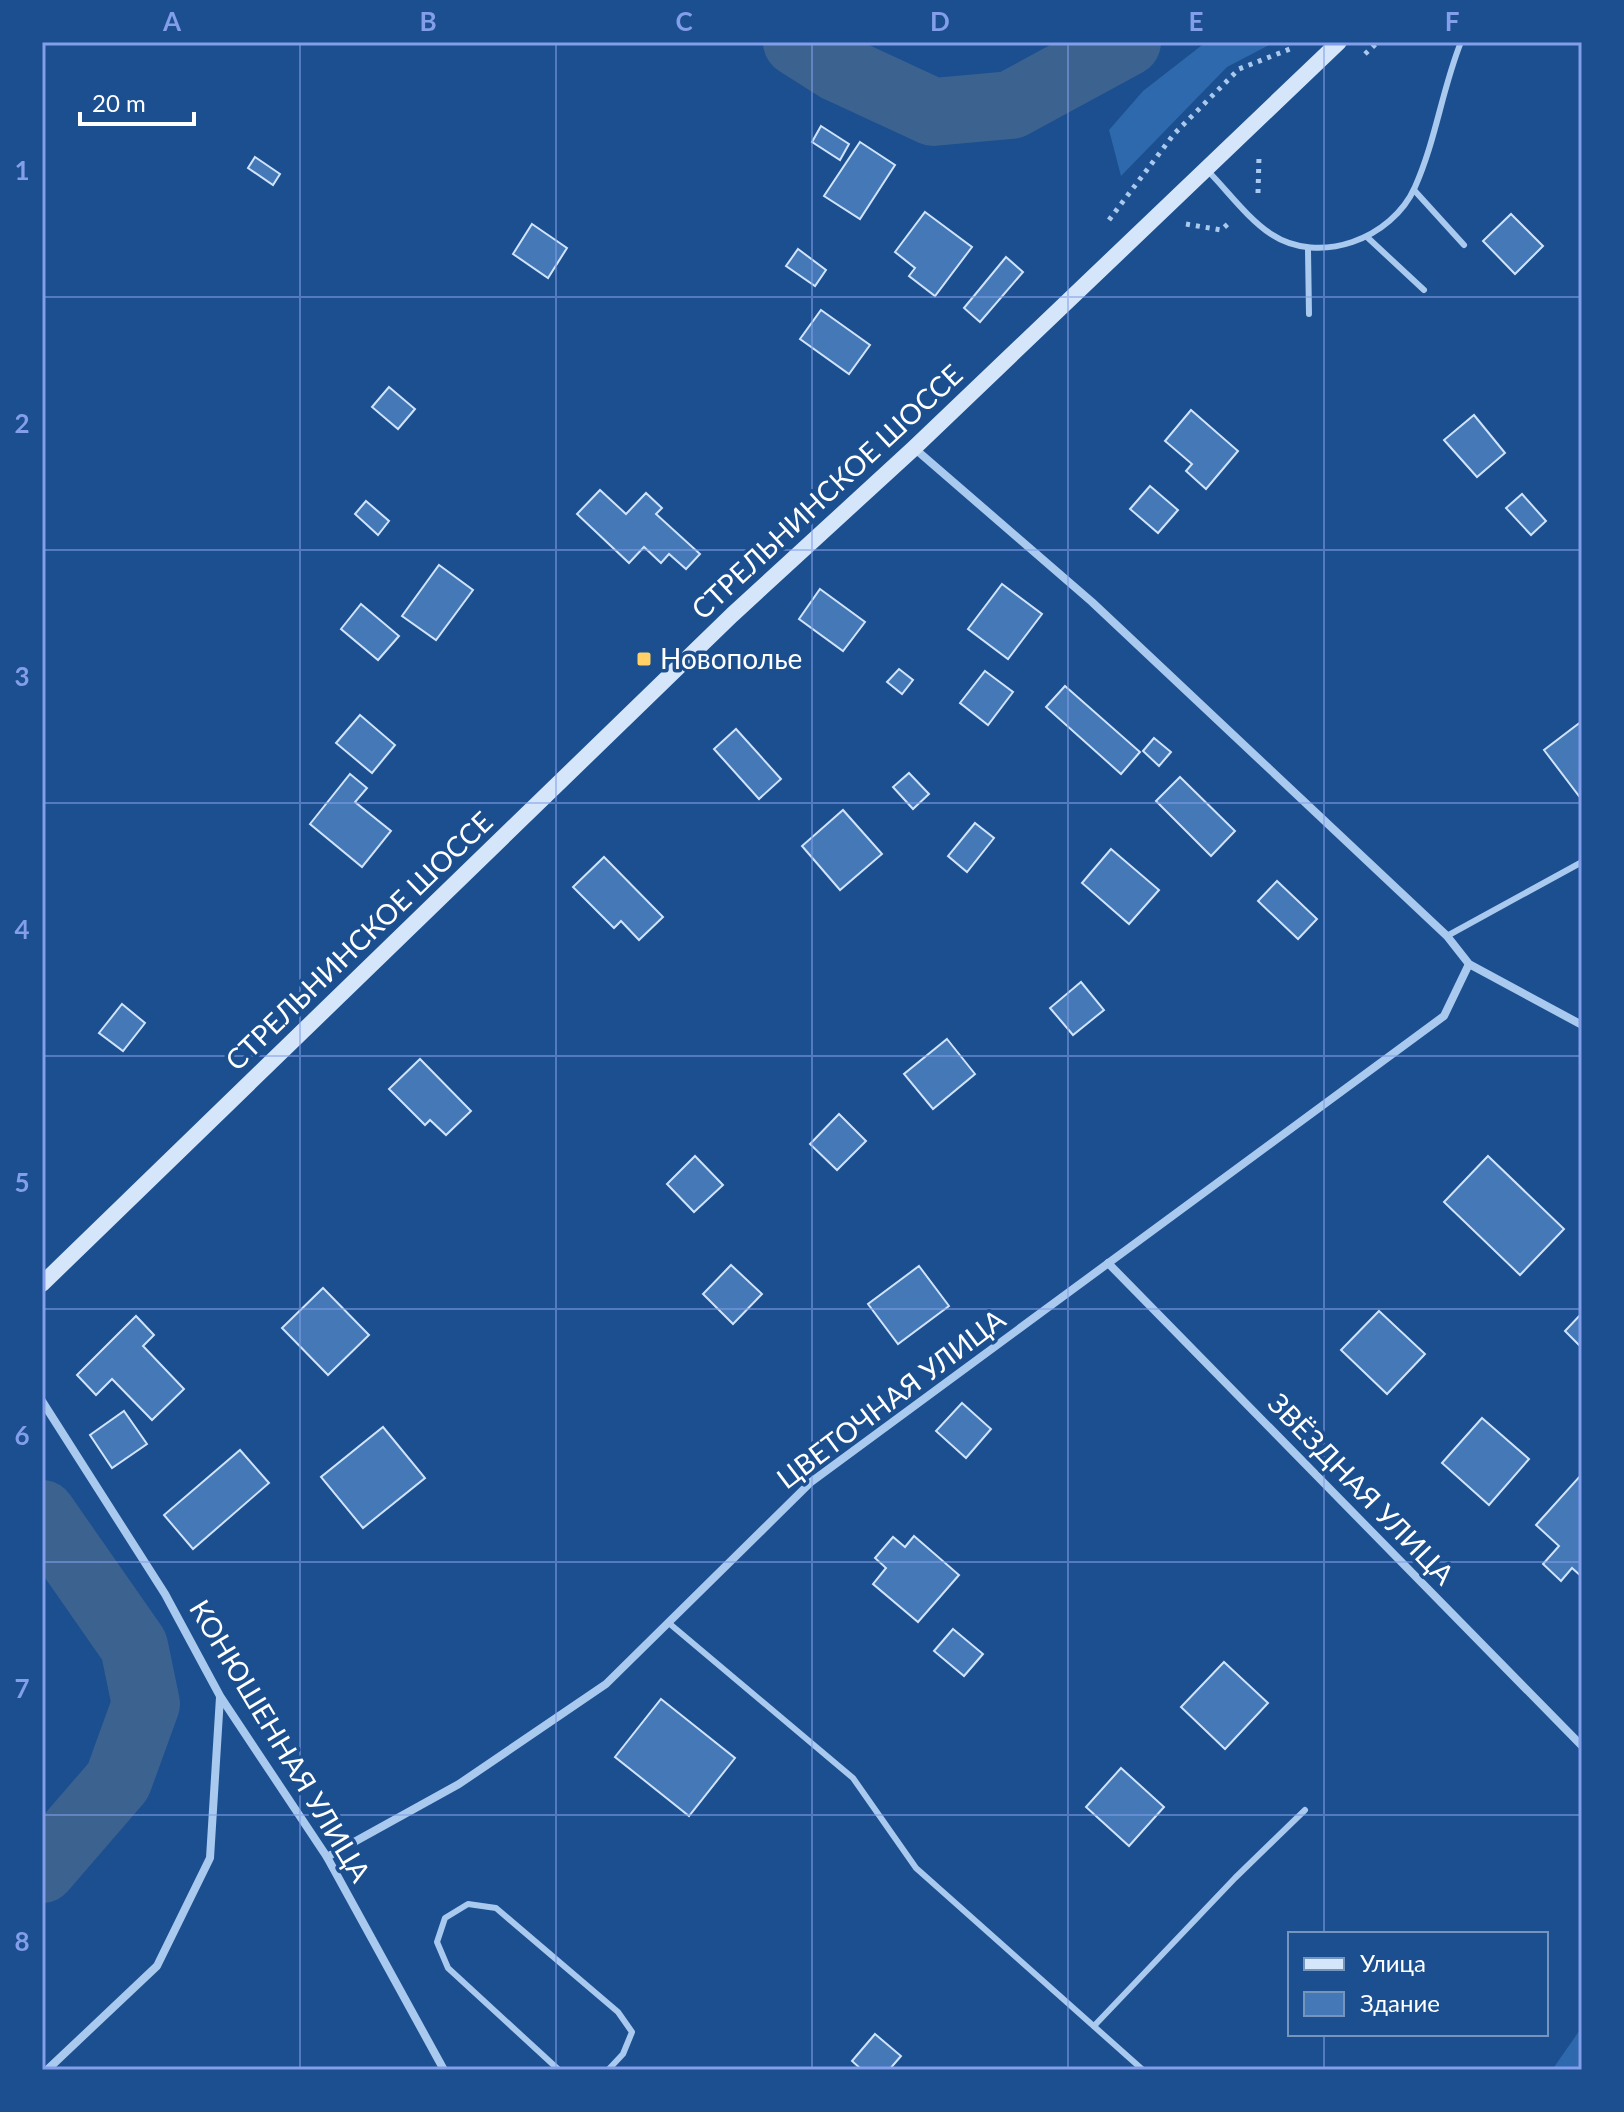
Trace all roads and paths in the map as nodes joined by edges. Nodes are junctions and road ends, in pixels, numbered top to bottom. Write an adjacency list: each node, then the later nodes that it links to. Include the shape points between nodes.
1 (1301, 42): 6 (path, via 1239,69 1174,134)
2 (1339, 42): 4 (main road, СТРЕЛЬНИНСКОЕ ШОССЕ)
3 (1461, 42): 5 (lane)
4 (1204, 167): 9 (lane, via 1272,234); 12 (main road, СТРЕЛЬНИНСКОЕ ШОССЕ)
5 (1414, 190): 7 (lane); 8 (lane)
6 (1100, 232)
7 (1367, 237): 9 (lane); 10 (lane)
8 (1464, 245)
9 (1308, 250): 11 (lane)
10 (1424, 290)
11 (1309, 314)
12 (914, 448): 14 (street, via 1092,602); 18 (main road, СТРЕЛЬНИНСКОЕ ШОССЕ, via 721,626)
13 (1582, 862): 14 (lane)
14 (1447, 936): 15 (street)
15 (1469, 964): 16 (street); 17 (street, ЦВЕТОЧНАЯ УЛИЦА, via 1444,1016)
16 (1582, 1025)
17 (1108, 1263): 20 (street, ЦВЕТОЧНАЯ УЛИЦА, via 811,1482); 22 (street, ЗВЁЗДНАЯ УЛИЦА)
18 (42, 1284)
19 (42, 1401): 21 (street, КОНЮШЕННАЯ УЛИЦА, via 165,1594)
20 (670, 1624): 24 (street, ЦВЕТОЧНАЯ УЛИЦА, via 606,1684 459,1784); 25 (lane, via 853,1778 916,1868)
21 (220, 1696): 24 (street, КОНЮШЕННАЯ УЛИЦА); 26 (street, via 210,1858 157,1966)
22 (1582, 1746)
23 (1305, 1810): 25 (lane)
24 (327, 1857): 27 (street, КОНЮШЕННАЯ УЛИЦА)
25 (1094, 2026): 30 (lane)
26 (47, 2070)
27 (444, 2070)
28 (559, 2070): 29 (lane, via 448,1968 437,1942 445,1918 468,1904 496,1908 618,2012 632,2032 623,2054)
29 (608, 2070)
30 (1143, 2070)

